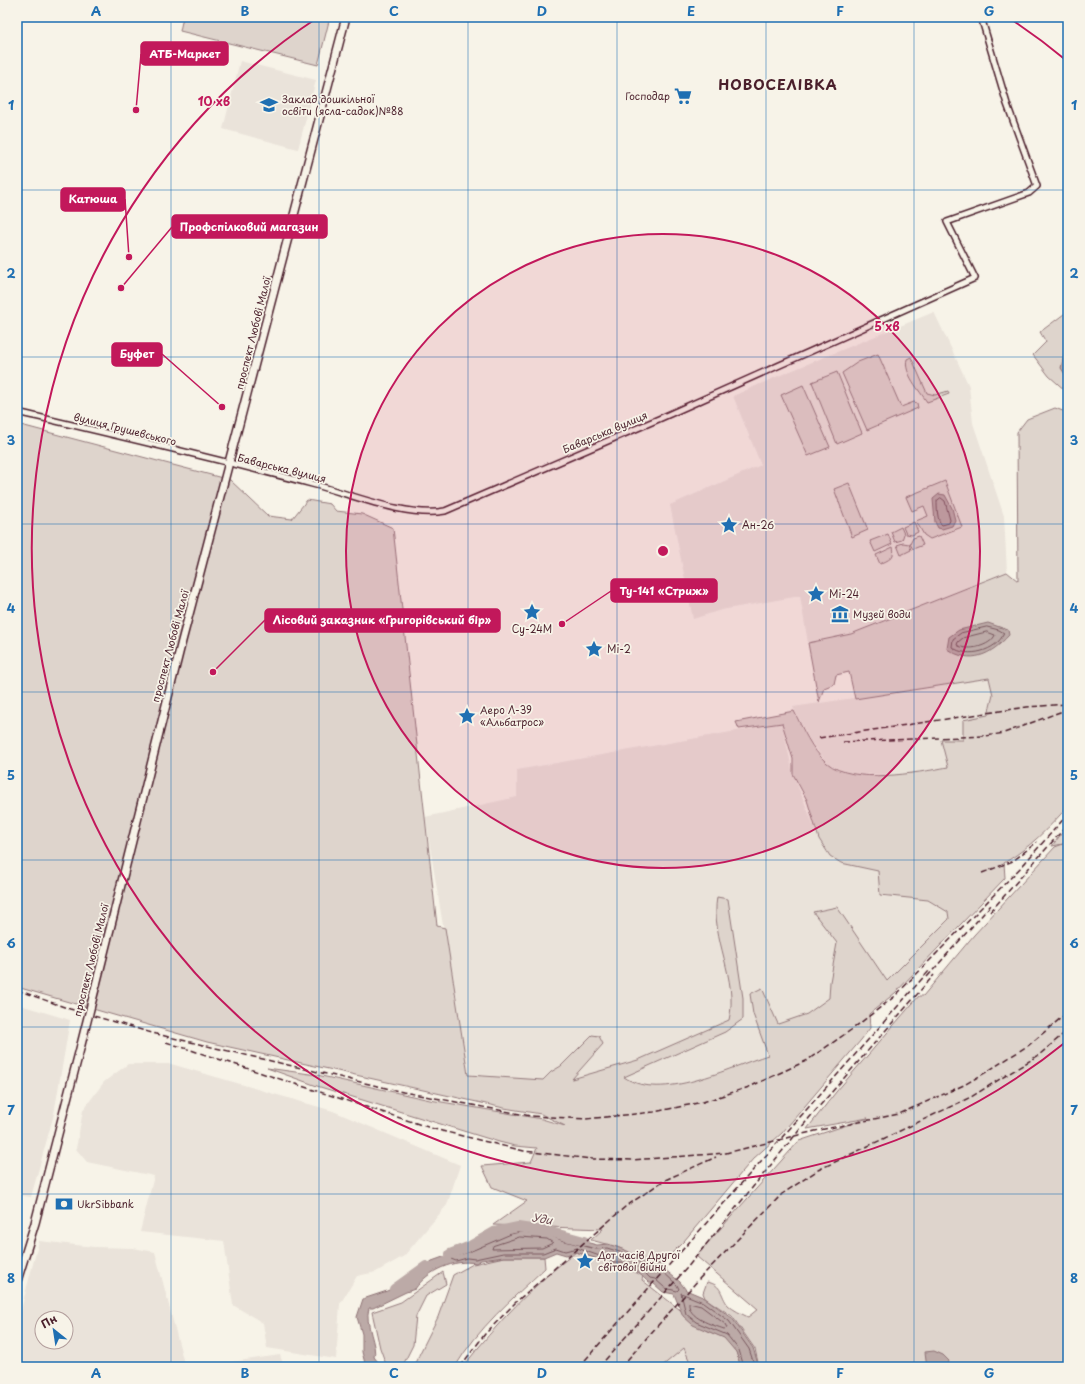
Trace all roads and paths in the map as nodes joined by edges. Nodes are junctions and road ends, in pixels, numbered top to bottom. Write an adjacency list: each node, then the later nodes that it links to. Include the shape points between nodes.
1 (346, 17): 4 (main road, проспект Любові Малої)
2 (981, 17): 4 (street, Баварська вулиця, via 1007,104 1037,186 1029,192 947,222 975,278 445,511 420,513)
3 (17, 412): 4 (street, вулиця Грушевського)
4 (229, 464): 5 (main road, проспект Любові Малої, bridge, via 35,1223)
5 (17, 1281)

